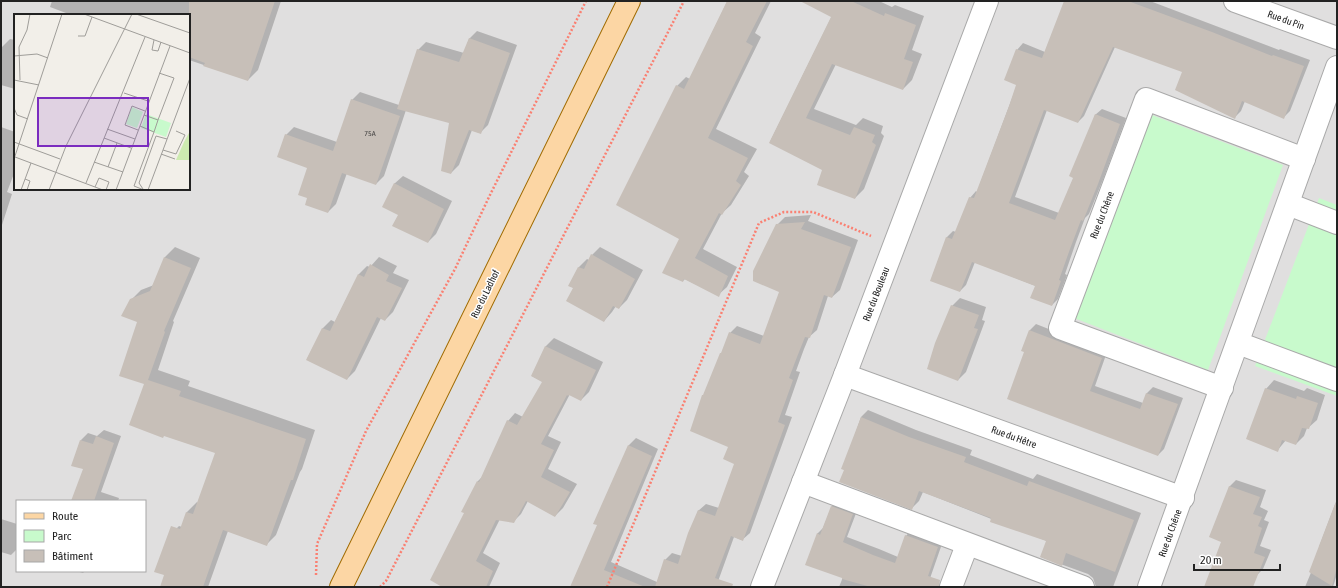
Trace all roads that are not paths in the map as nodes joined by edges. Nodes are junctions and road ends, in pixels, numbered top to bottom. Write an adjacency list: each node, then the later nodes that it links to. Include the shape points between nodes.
1 (629, 1): 16 (main road, Rue du Ladhof)
2 (987, 1): 10 (street, Rue du Bouleau)
3 (1235, 1): 4 (street, Rue du Pin)
4 (1337, 38)
5 (1337, 67): 6 (street, Rue du Chêne)
6 (1304, 160): 7 (street, Rue du Chêne); 12 (street, Rue du Chêne, via 1146,99 1060,328)
7 (1288, 204): 8 (street); 9 (street, Rue du Chêne)
8 (1337, 223)
9 (1238, 343): 11 (street); 12 (street, Rue du Chêne)
10 (845, 375): 13 (street, Rue du Bouleau); 14 (street, Rue du Hêtre)
11 (1337, 380)
12 (1222, 388): 14 (street, Rue du Chêne)
13 (803, 482): 15 (street); 17 (street, Rue du Bouleau)
14 (1183, 498): 20 (street, Rue du Chêne)
15 (967, 545): 18 (street); 19 (street)
16 (341, 587)
17 (762, 587)
18 (951, 587)
19 (1083, 587)
20 (1150, 587)

